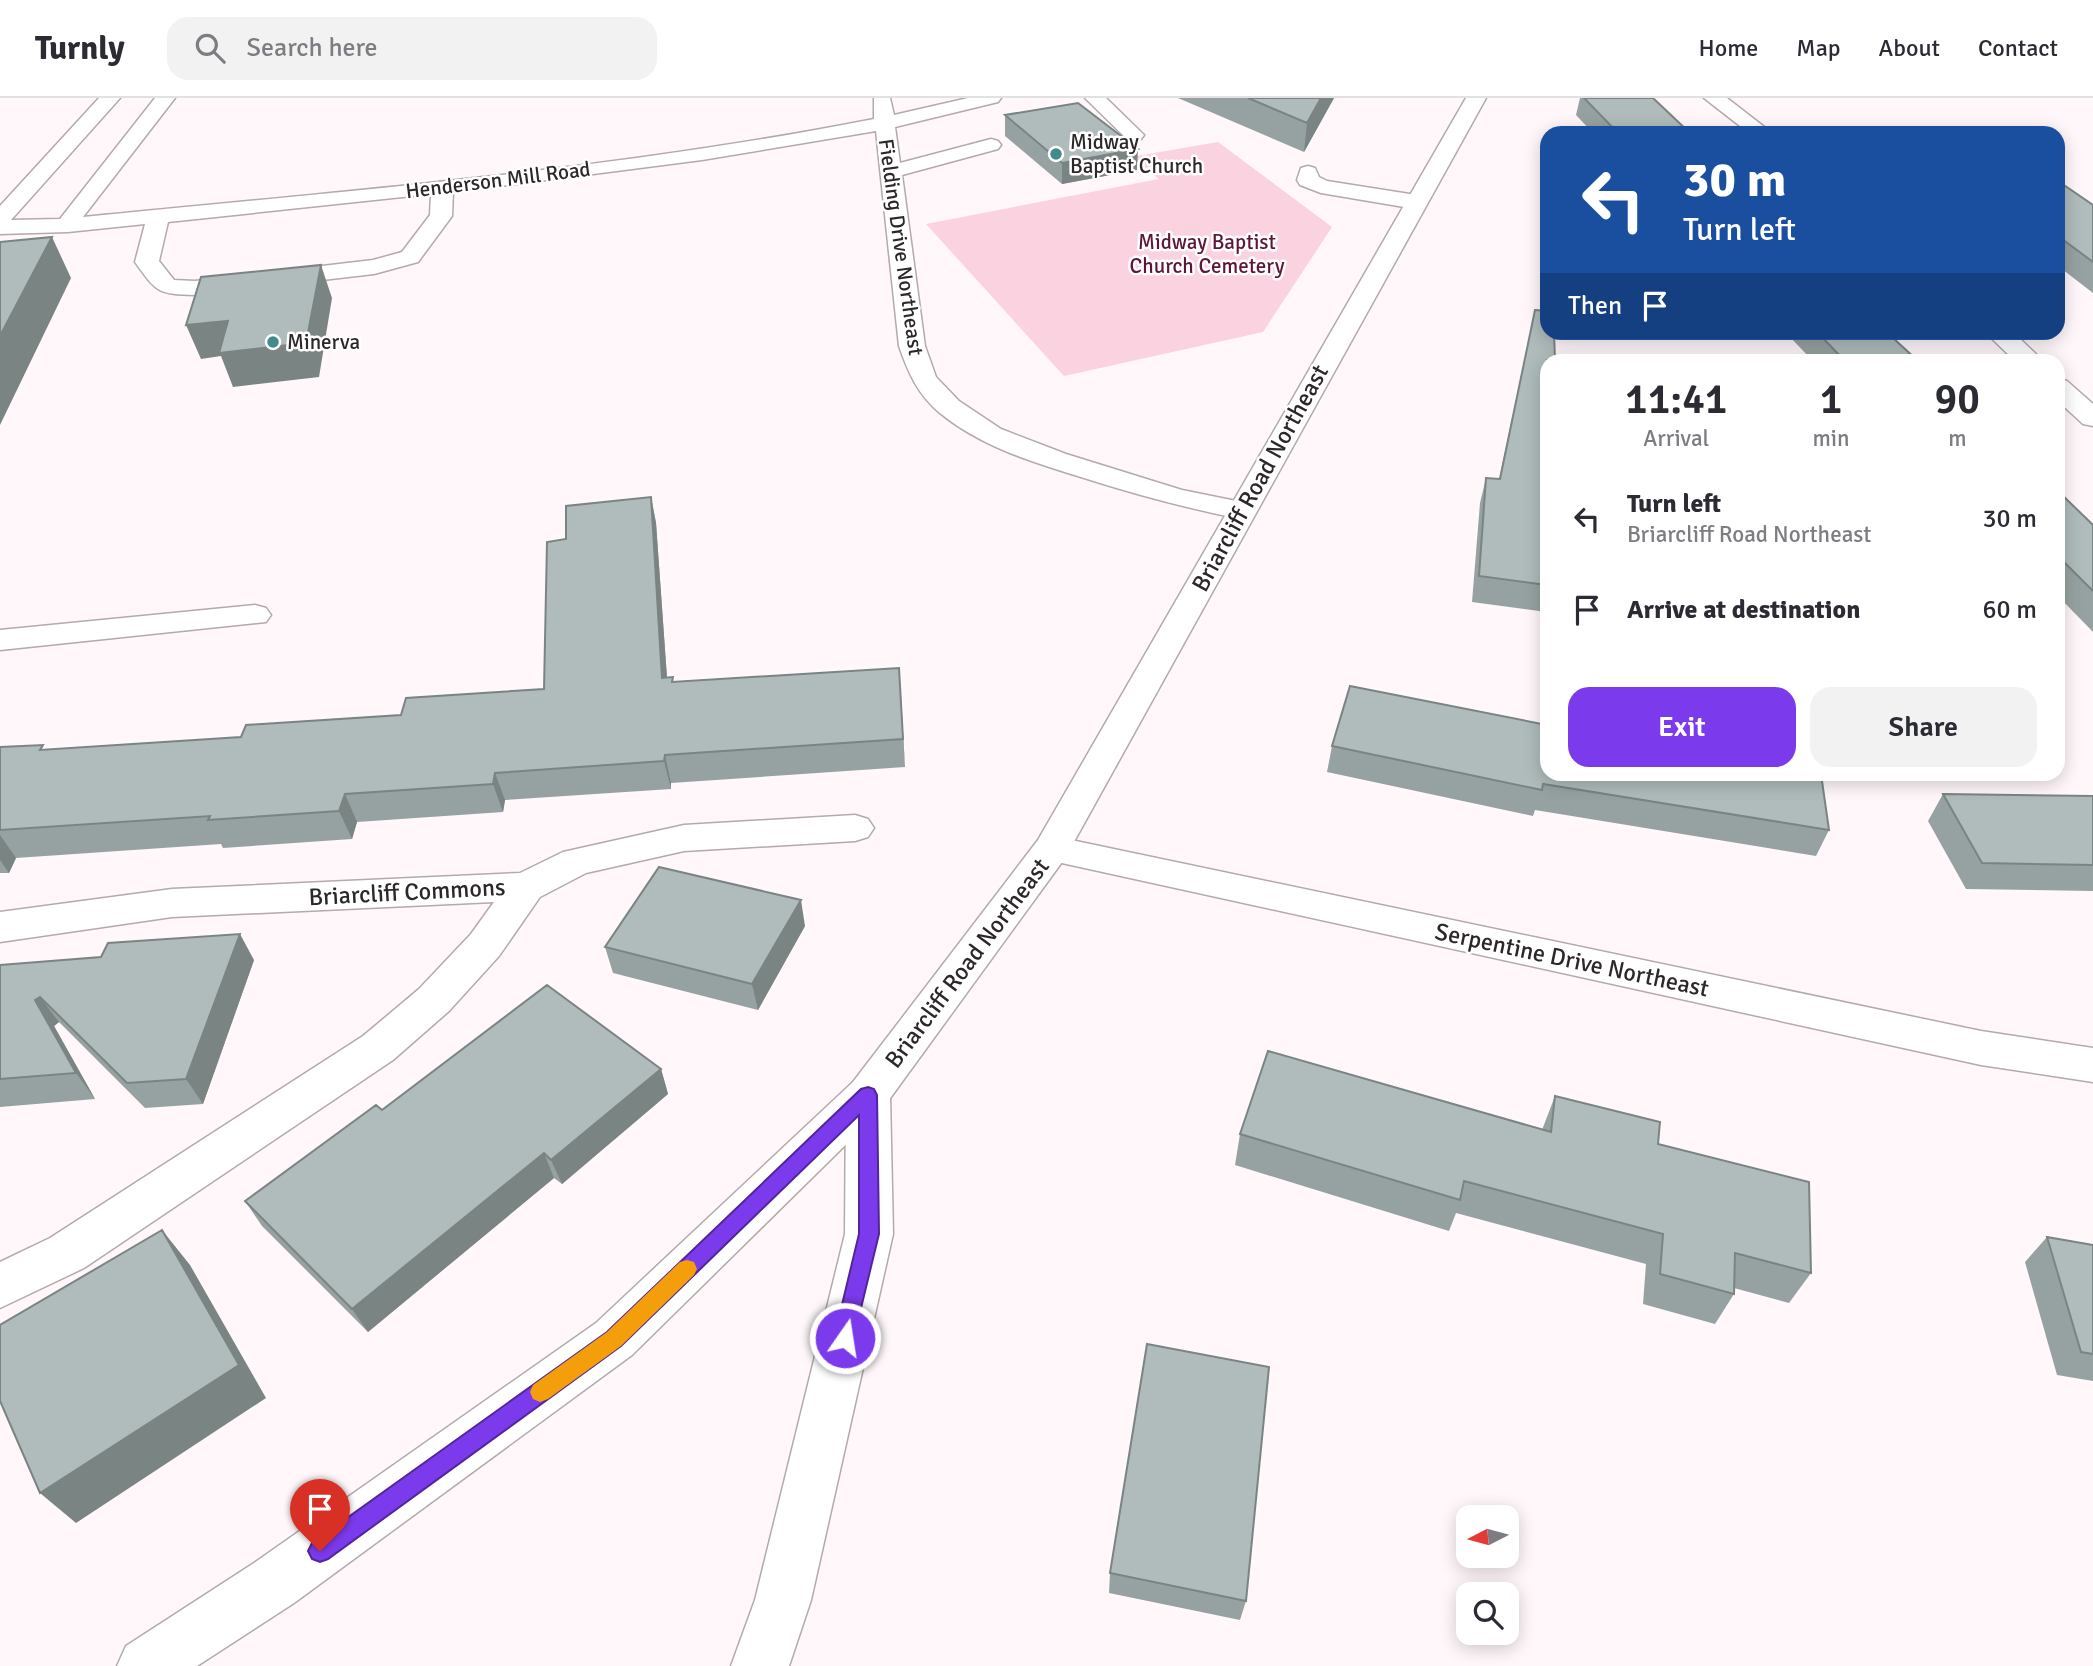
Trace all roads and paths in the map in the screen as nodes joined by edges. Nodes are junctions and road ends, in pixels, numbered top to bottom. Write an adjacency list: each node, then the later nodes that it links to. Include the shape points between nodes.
1 (110, 98): 19 (street)
2 (165, 98): 18 (street)
3 (990, 98): 8 (street, Henderson Mill Road)
4 (1095, 98): 11 (street)
5 (1476, 98): 16 (street, Briarcliff Road Northeast)
6 (1714, 98): 10 (street)
7 (859, 105): 8 (street, Henderson Mill Road)
8 (886, 107): 13 (street, Fielding Drive Northeast); 15 (street, Henderson Mill Road, via 660,160)
9 (772, 122): 18 (street, Henderson Mill Road, via 651,144)
10 (1752, 126)
11 (1134, 135)
12 (991, 145): 13 (street)
13 (890, 172): 25 (street, Fielding Drive Northeast, via 912,346 924,379 949,407 990,435 1056,460 1177,498)
14 (1308, 172): 16 (street, via 1308,180 1321,187)
15 (442, 187): 17 (street, Henderson Mill Road); 17 (street, via 441,216 410,257 374,267 195,288 167,287 147,261)
16 (1416, 202): 25 (street, Briarcliff Road Northeast)
17 (158, 216): 18 (street, Henderson Mill Road)
18 (71, 218): 20 (street, Henderson Mill Road)
19 (0, 219)
20 (0, 227)
21 (2006, 340): 22 (street)
22 (2022, 354)
23 (2065, 393): 24 (street)
24 (2093, 418)
25 (1241, 510): 29 (street, Briarcliff Road Northeast)
26 (255, 615): 27 (street)
27 (0, 640)
28 (855, 828): 30 (street, via 684,838 576,862)
29 (1052, 849): 32 (street, Serpentine Drive Northeast, via 1968,1045); 33 (street, Briarcliff Road Northeast)
30 (526, 887): 31 (street, Briarcliff Commons, via 172,903); 34 (street, Briarcliff Commons, via 476,954 434,1000 378,1048 67,1252)
31 (0, 928)
32 (2093, 1065)
33 (868, 1095): 35 (street, Briarcliff Road Northeast, via 614,1339 274,1583); 36 (street, via 869,1234 783,1600)
34 (0, 1286)
35 (146, 1666)
36 (760, 1666)

